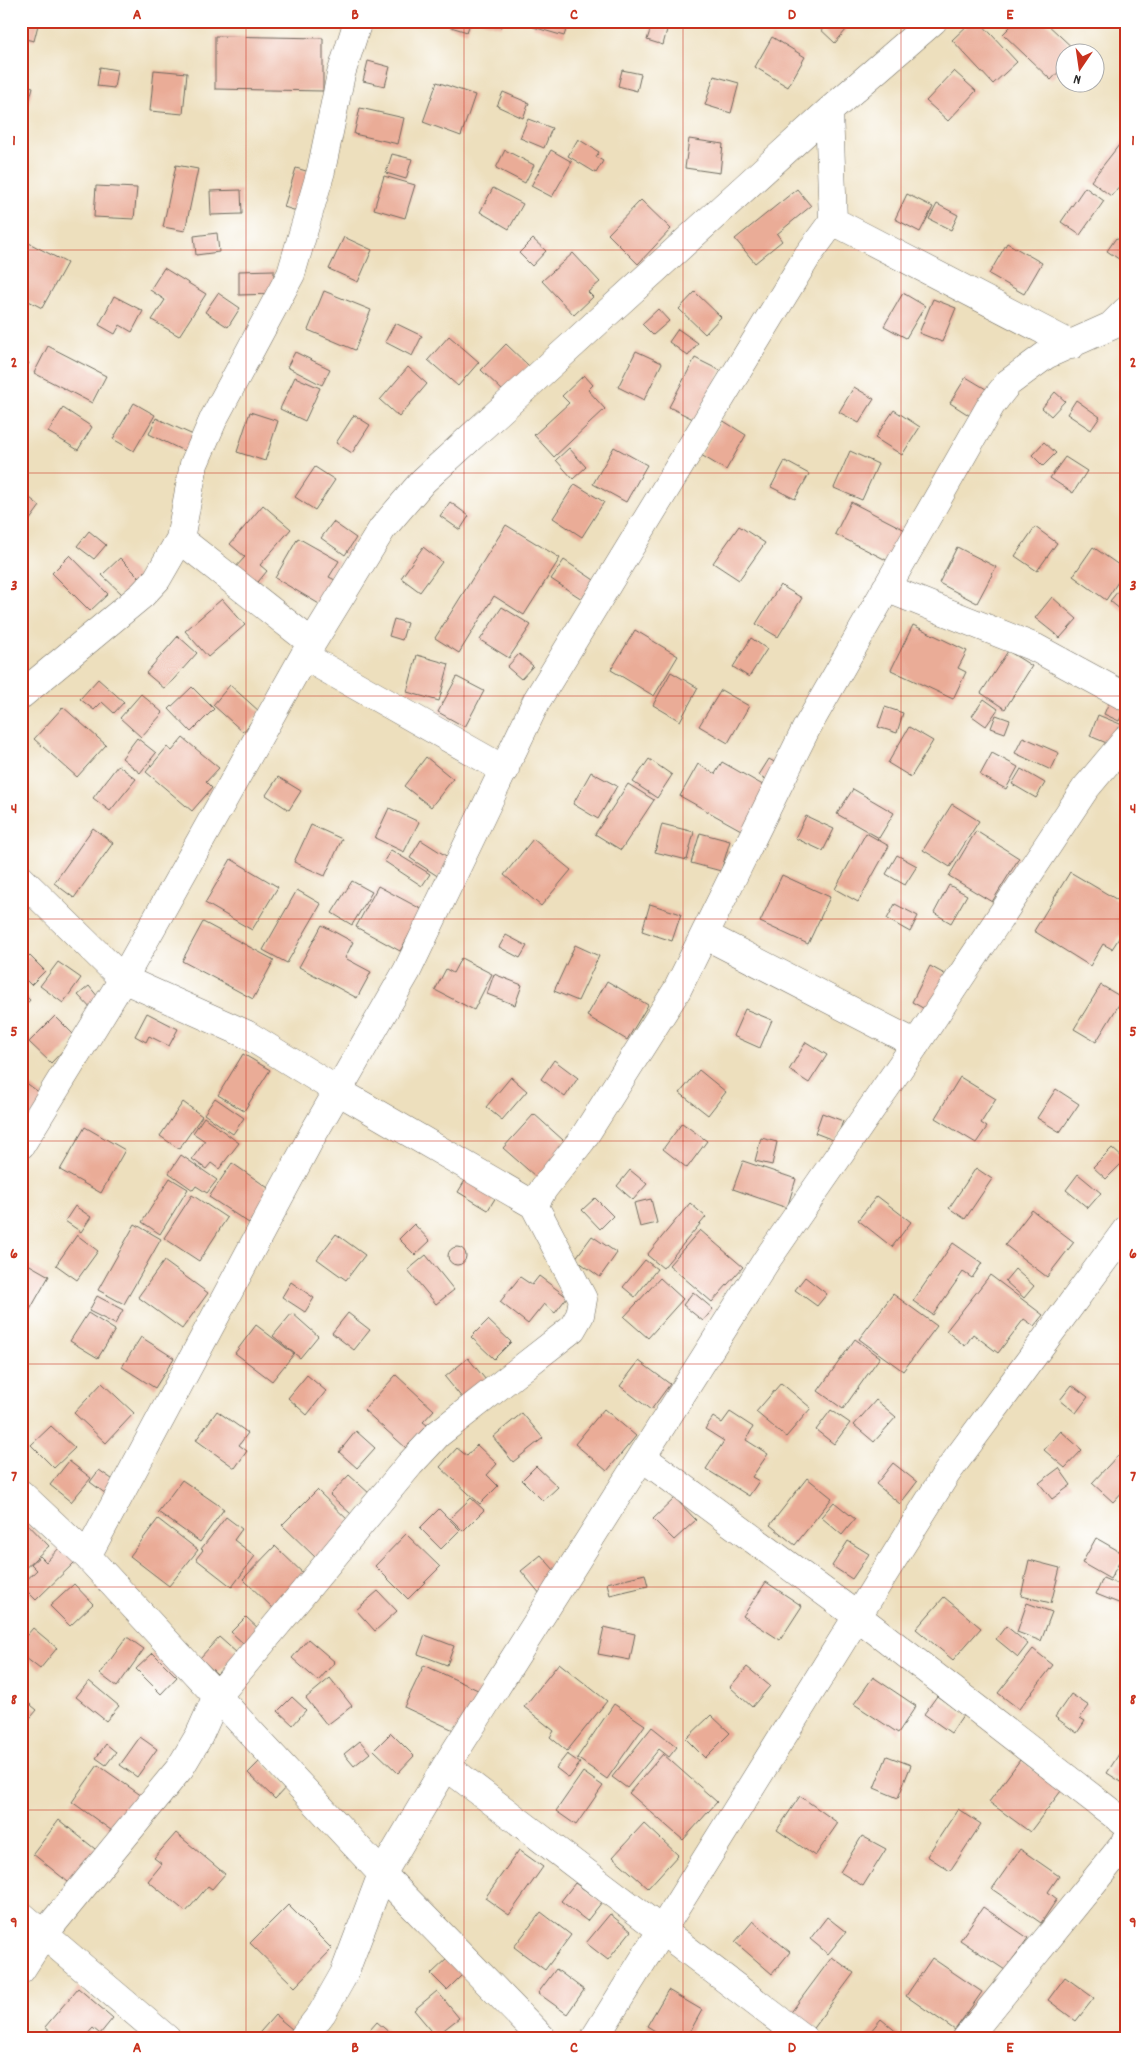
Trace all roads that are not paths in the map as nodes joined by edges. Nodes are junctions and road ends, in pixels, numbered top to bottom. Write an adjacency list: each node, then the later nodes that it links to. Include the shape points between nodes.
1 (358, 21): 7 (street, via 341,74 321,171 297,259 214,418 194,464)
2 (933, 21): 3 (street)
3 (828, 111): 4 (street); 9 (street, via 423,481 382,529)
4 (833, 221): 6 (street); 13 (street, via 808,255 566,650 537,700)
5 (1126, 311): 6 (street, via 1110,326)
6 (1072, 345): 8 (street, via 1046,355 1008,383 967,446)
7 (180, 540): 9 (street); 10 (street, via 142,595)
8 (886, 588): 11 (street, via 1036,648); 15 (street, via 806,728)
9 (308, 649): 13 (street); 16 (street)
10 (21, 695)
11 (1126, 697)
12 (1126, 740): 17 (street, via 1085,789)
13 (505, 770): 18 (street, via 408,972)
14 (21, 879): 16 (street)
15 (705, 934): 17 (street); 20 (street, via 677,990 614,1090)
16 (123, 979): 18 (street, via 246,1034); 19 (street)
17 (916, 1044): 22 (street, via 766,1261)
18 (338, 1091): 20 (street); 24 (street)
19 (21, 1145)
20 (534, 1205): 26 (street, via 583,1299 580,1315 572,1329 438,1434)
21 (1126, 1230): 25 (street, via 946,1474)
22 (642, 1457): 25 (street); 27 (street)
23 (21, 1494): 24 (street)
24 (86, 1556): 26 (street)
25 (857, 1616): 28 (street); 32 (street)
26 (216, 1698): 30 (street); 33 (street, via 180,1768)
27 (446, 1766): 30 (street); 32 (street)
28 (1126, 1824)
29 (1126, 1842): 40 (street)
30 (382, 1874): 36 (street, via 344,1974 322,2013); 37 (street)
31 (21, 1915): 33 (street)
32 (663, 1929): 38 (street); 39 (street)
33 (44, 1934): 34 (street); 35 (street)
34 (21, 1970)
35 (167, 2039)
36 (302, 2039)
37 (543, 2039)
38 (594, 2039)
39 (804, 2039)
40 (966, 2039)

